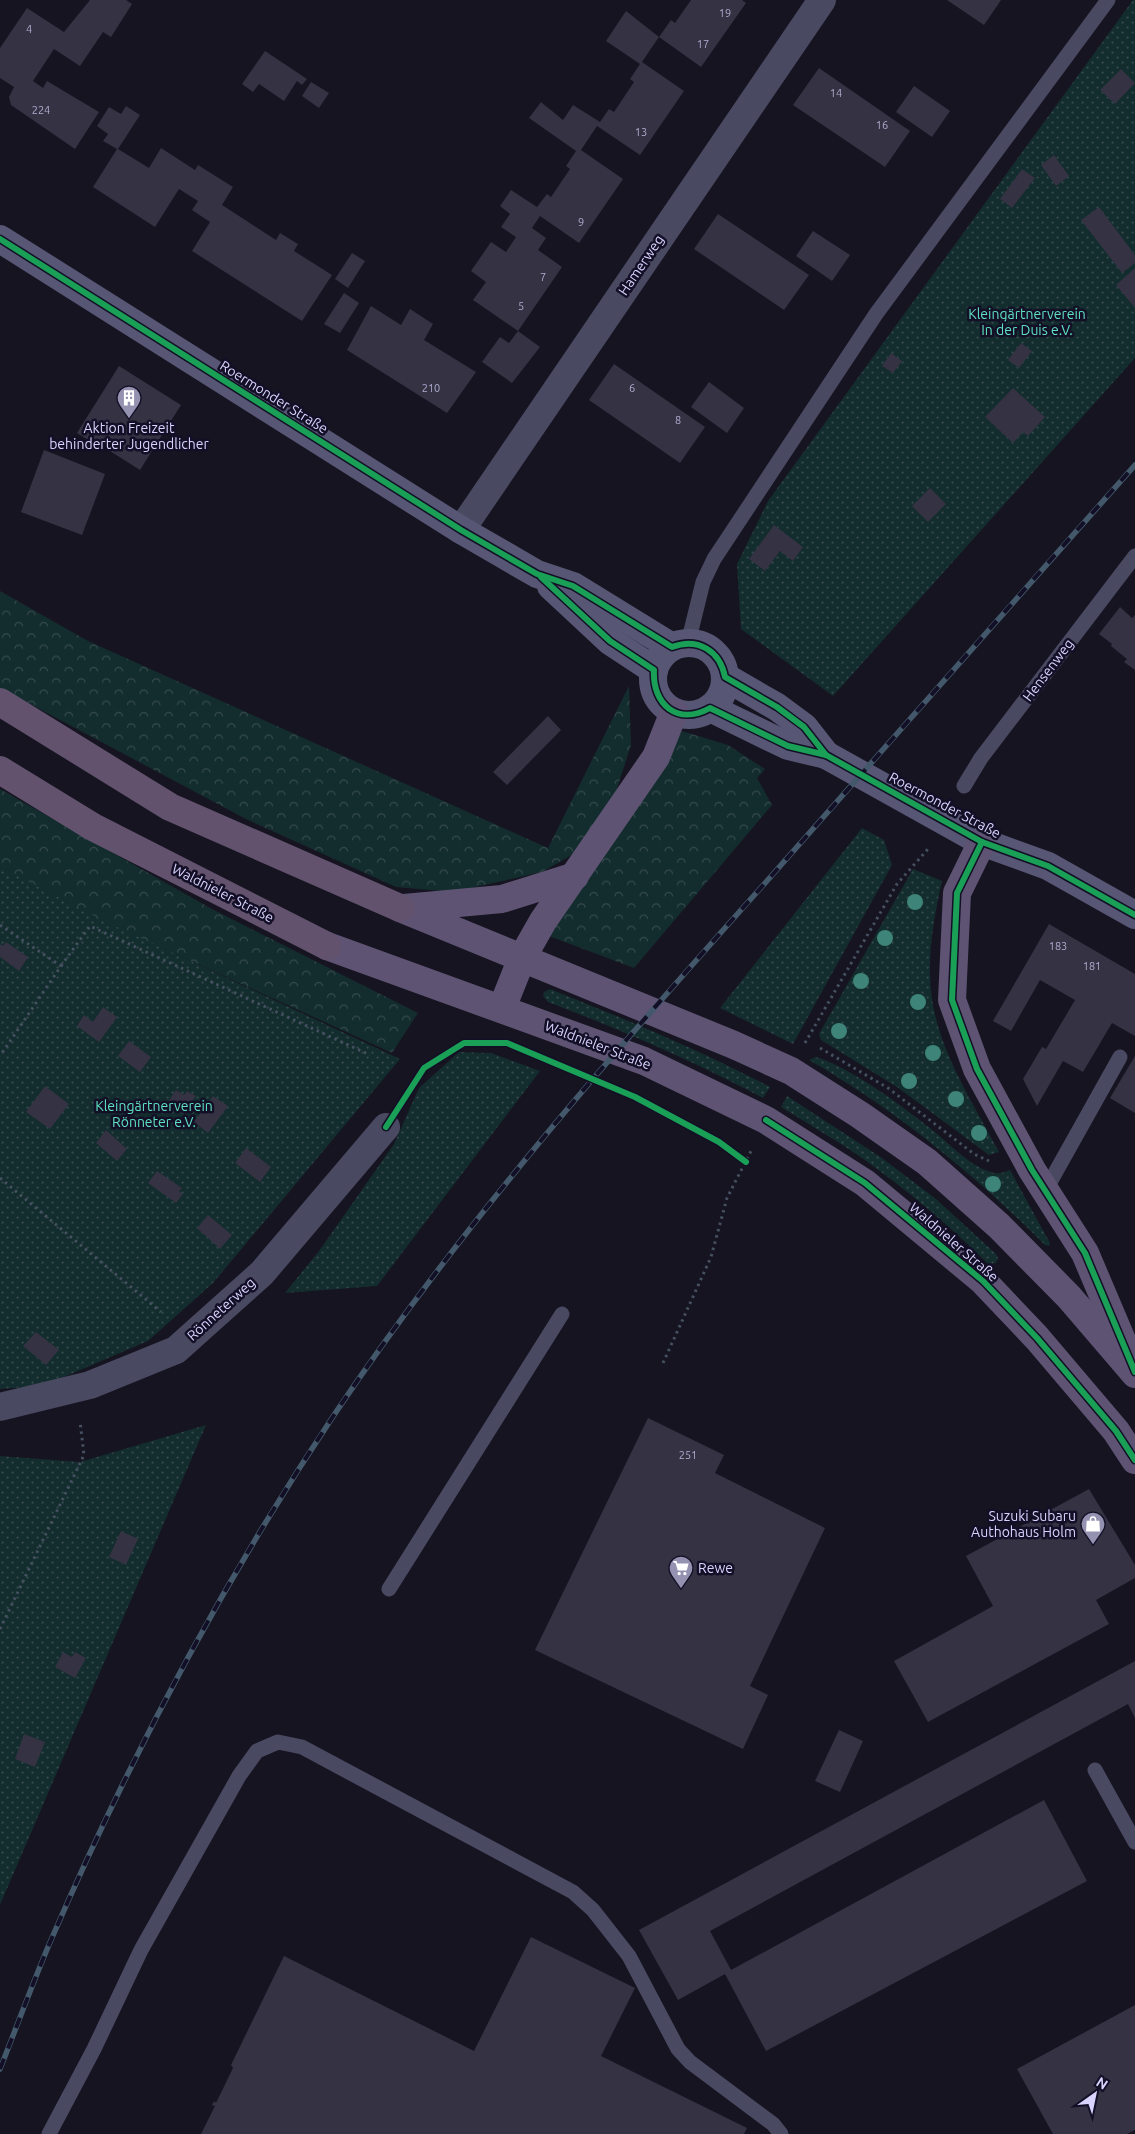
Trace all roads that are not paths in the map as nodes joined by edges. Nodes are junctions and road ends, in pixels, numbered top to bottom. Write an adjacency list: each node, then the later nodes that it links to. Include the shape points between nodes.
1 (822, 0): 4 (street, Hamerweg)
2 (1108, 0): 8 (lane, via 876,314 714,559)
3 (0, 239): 4 (main road, Roermonder Straße)
4 (461, 530): 6 (main road, Roermonder Straße)
5 (1135, 556): 7 (lane, Hensenweg)
6 (537, 574): 8 (main road, Roermonder Straße, via 573,586); 9 (main road, Roermonder Straße, via 610,641)
7 (1129, 574): 16 (lane, Hensenweg, via 981,758)
8 (680, 645): 9 (main road, via 657,661); 10 (main road, Roermonder Straße, via 699,644 718,657)
9 (654, 670): 13 (main road, via 656,695)
10 (725, 677): 12 (main road, via 724,689); 14 (main road, Roermonder Straße, via 804,727)
11 (0, 702): 19 (highway, via 170,807)
12 (710, 708): 13 (main road, via 692,715); 14 (main road, Roermonder Straße, via 788,746)
13 (674, 712): 18 (main road, via 656,756)
14 (826, 755): 17 (main road, Roermonder Straße)
15 (0, 770): 21 (highway, Waldnieler Straße, via 93,827)
16 (964, 786)
17 (982, 842): 20 (main road, Roermonder Straße, via 1048,866); 26 (main road, via 956,893 952,1000 977,1069)
18 (574, 876): 19 (main road, via 502,899); 22 (main road)
19 (400, 908): 22 (main road)
20 (1135, 915)
21 (327, 946): 23 (main road, Waldnieler Straße)
22 (522, 958): 23 (main road); 28 (main road, via 667,1016 791,1071 860,1115 926,1162 999,1226 1069,1297)
23 (502, 1008): 30 (main road, Waldnieler Straße, via 644,1062 766,1120 865,1183 982,1282 1037,1338 1116,1431)
24 (1120, 1057): 26 (lane)
25 (386, 1127): 29 (street, Rönneterweg, via 262,1273 176,1350 90,1385)
26 (1046, 1192): 28 (main road, via 1085,1253)
27 (562, 1314): 31 (lane)
28 (1135, 1373)
29 (0, 1406)
30 (1135, 1460)
31 (389, 1589)
32 (1095, 1770): 33 (lane)
33 (1135, 1842)
34 (49, 2134): 35 (lane, via 141,1950 239,1776 257,1751 278,1742 302,1747 574,1892 600,1917 629,1956 678,2050 774,2124)
35 (781, 2134)

